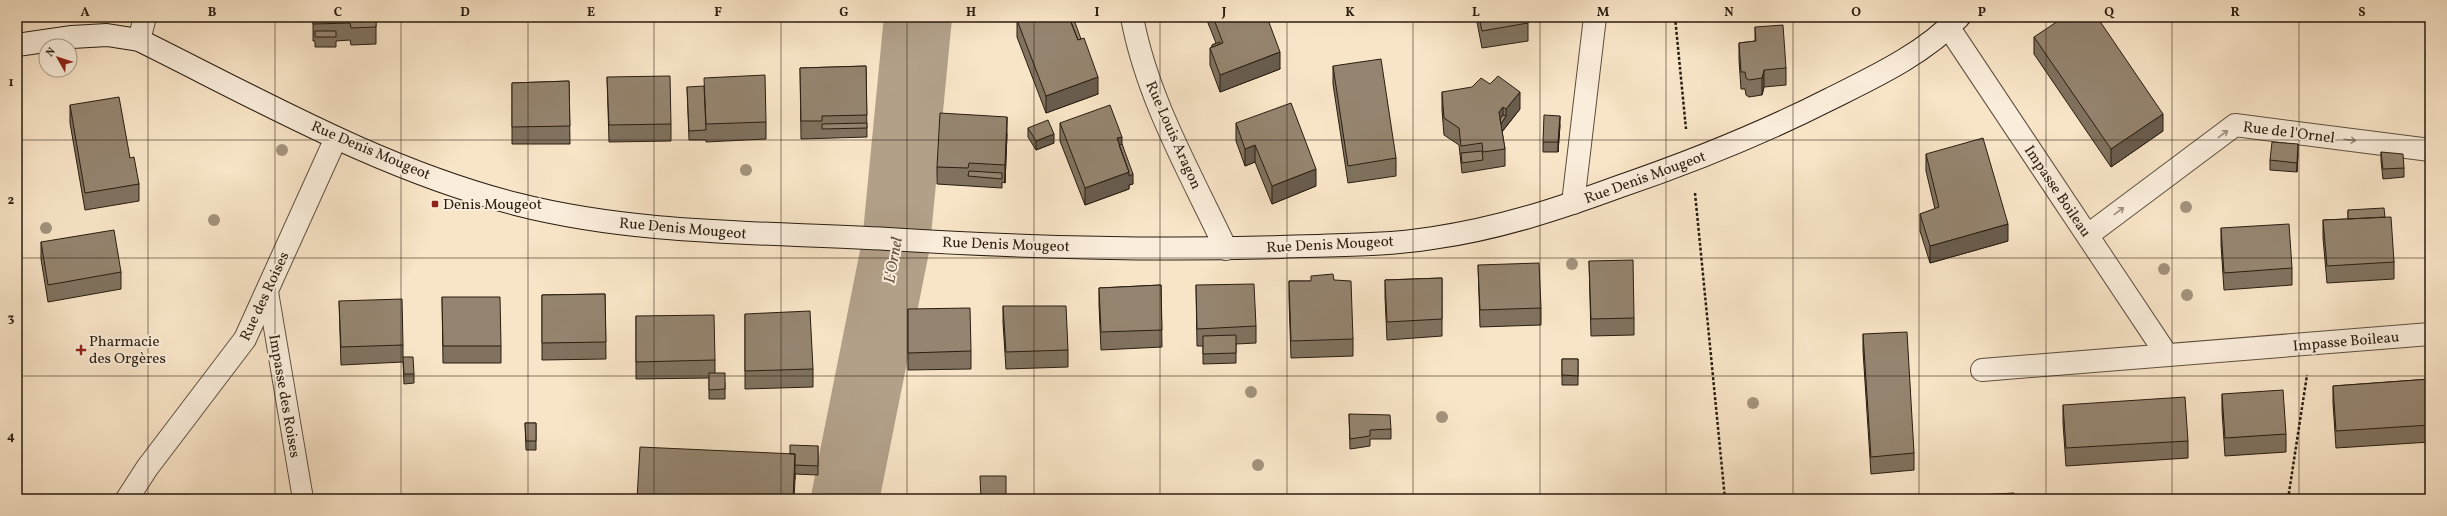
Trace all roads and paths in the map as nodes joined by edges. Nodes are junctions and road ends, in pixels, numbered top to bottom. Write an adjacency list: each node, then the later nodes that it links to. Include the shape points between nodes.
1 (145, 17): 7 (street)
2 (1132, 17): 17 (street, Rue Louis Aragon, via 1137,45 1158,105)
3 (1595, 17): 15 (street)
4 (1675, 17): 14 (path, via 1683,112)
5 (1954, 22): 14 (street, Rue Denis Mougeot, via 1912,54 1866,81 1777,126); 16 (street, Impasse Boileau)
6 (66, 38): 7 (street, Rue Denis Mougeot, via 107,35)
7 (139, 40): 12 (street, Rue Denis Mougeot)
8 (38, 42): 9 (street, Rue Denis Mougeot)
9 (17, 45)
10 (38, 45): 11 (street, Rue Denis Mougeot)
11 (17, 61)
12 (336, 138): 17 (street, Rue Denis Mougeot, via 424,174 513,203 573,217 636,225 921,242); 18 (street, Rue des Roises)
13 (2430, 150): 16 (street, Rue de l'Ornel, one-way to 13, via 2235,125)
14 (1692, 161): 15 (street, Rue Denis Mougeot); 25 (path)
15 (1573, 203): 17 (street, Rue Denis Mougeot, via 1500,225 1433,238 1368,244)
16 (2088, 235): 21 (street, Impasse Boileau)
17 (1226, 249)
18 (268, 292): 23 (street, Rue des Roises, via 245,339 147,468); 24 (lane, Impasse des Roises)
19 (2430, 334): 20 (street, Impasse Boileau)
20 (2312, 343): 21 (street, Impasse Boileau); 26 (path)
21 (2167, 355): 22 (street, Impasse Boileau)
22 (1982, 370)
23 (127, 499)
24 (303, 499)
25 (1725, 499)
26 (2288, 499)

